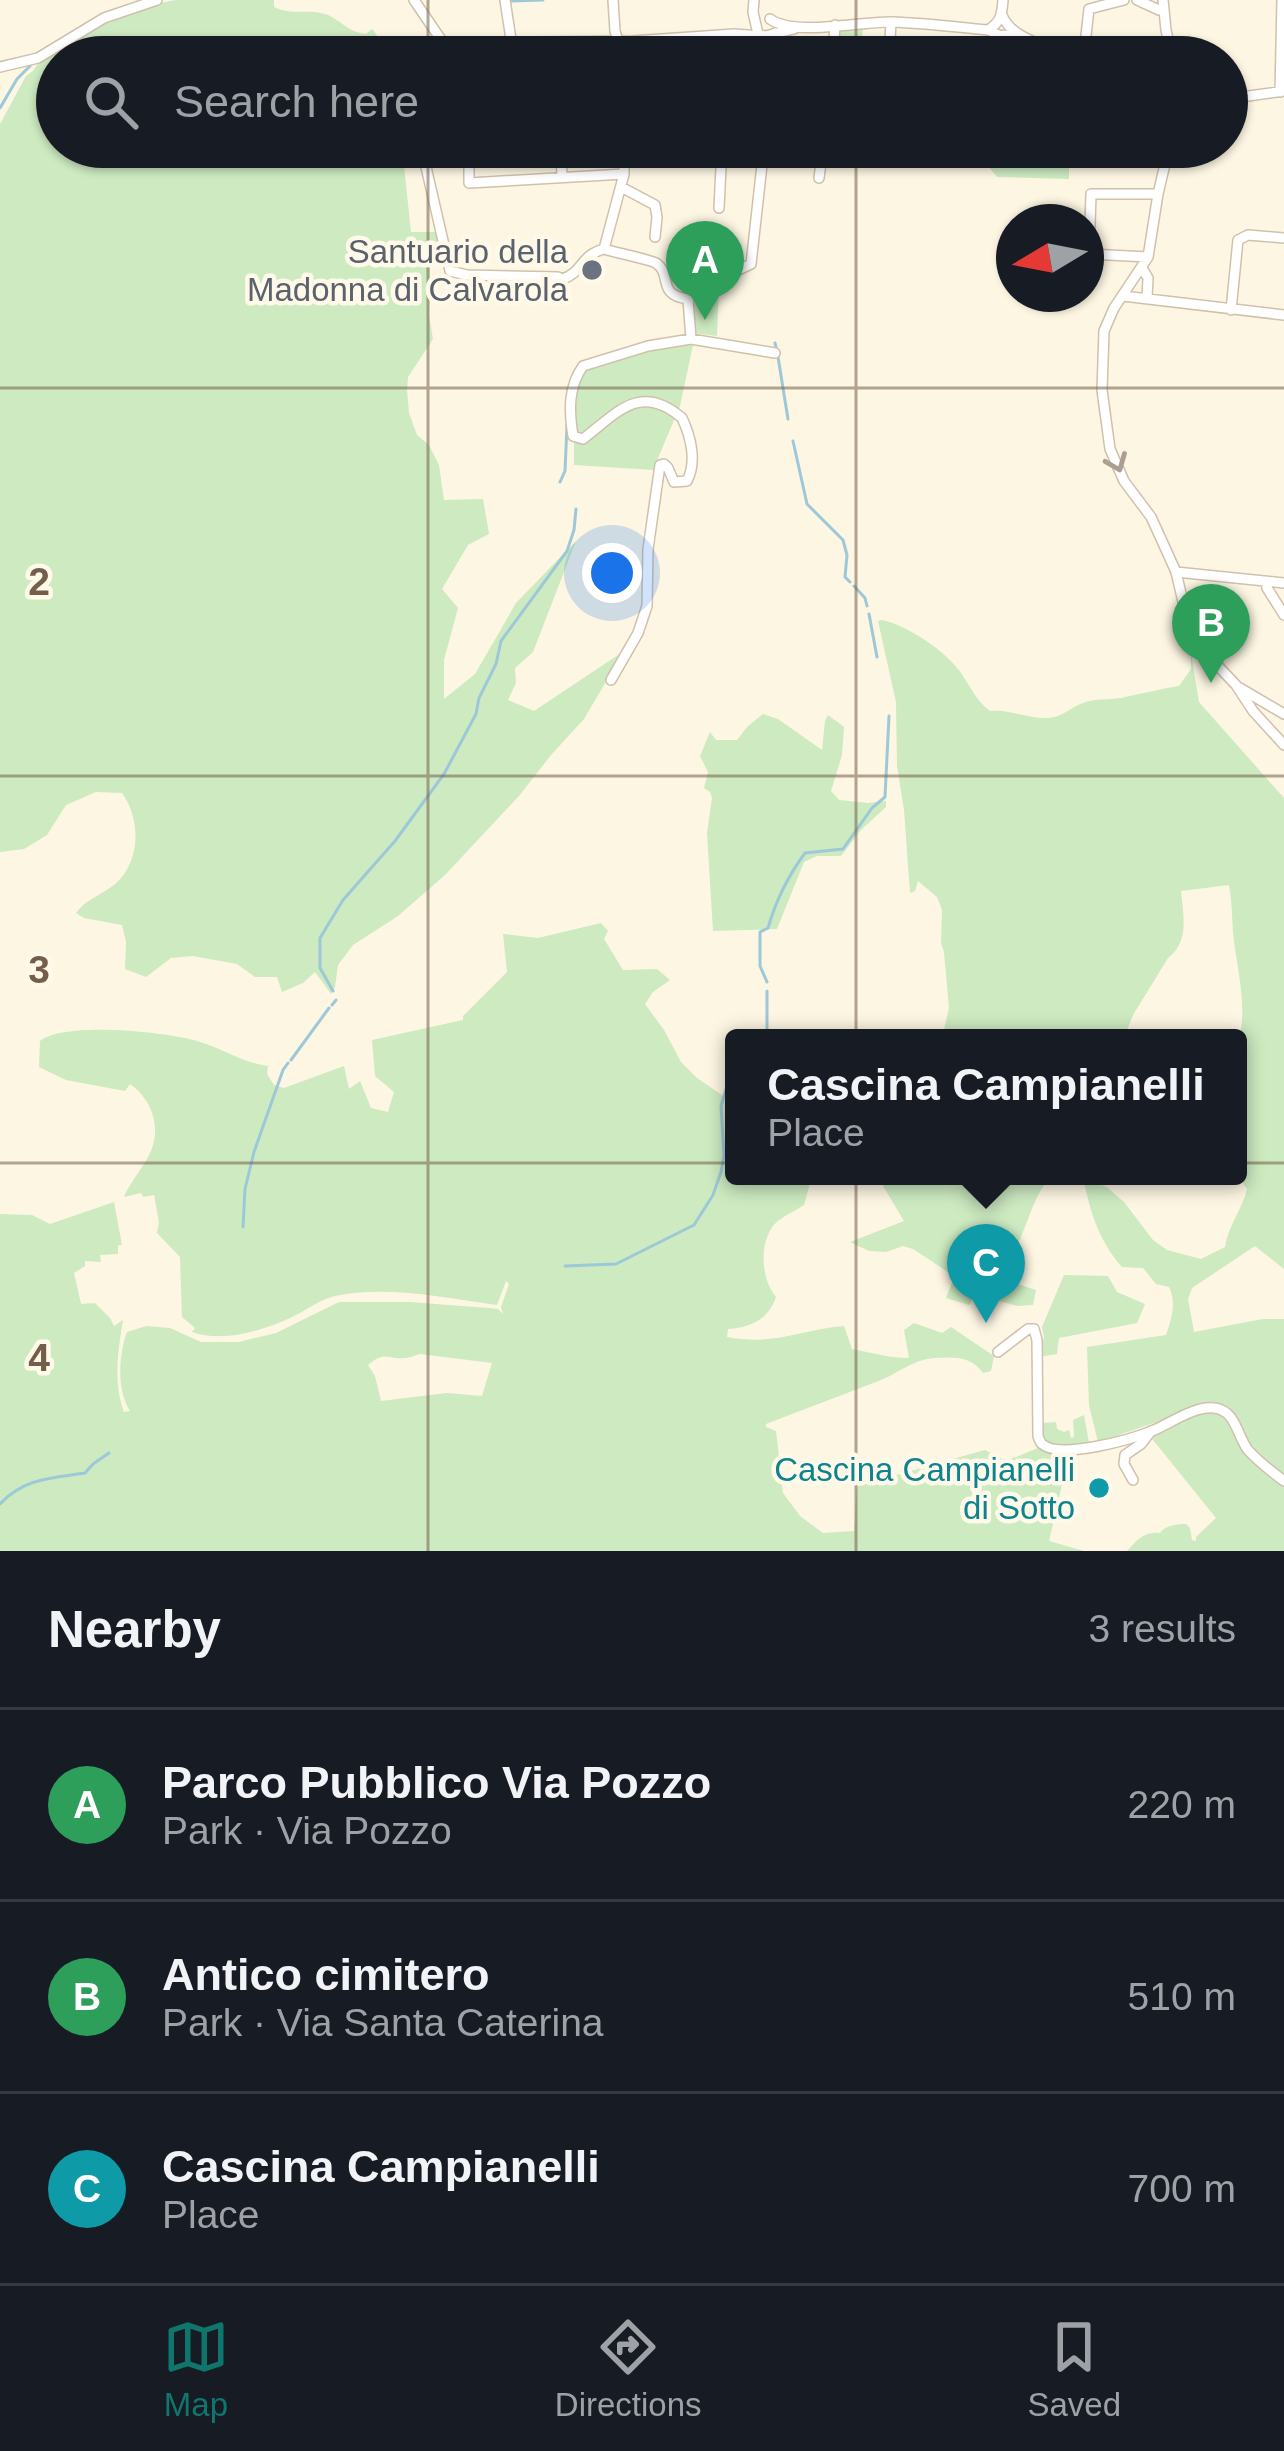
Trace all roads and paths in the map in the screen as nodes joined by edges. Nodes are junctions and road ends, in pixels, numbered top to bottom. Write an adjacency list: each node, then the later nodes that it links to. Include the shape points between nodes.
1 (157, 0): 14 (street)
2 (415, 0): 15 (street)
3 (505, 0): 16 (street)
4 (613, 0): 17 (street)
5 (1003, 0): 13 (street)
6 (1124, 0): 24 (street, via 1089,9)
7 (1137, 0): 9 (street)
8 (1282, 0): 28 (street)
9 (1161, 5): 25 (street)
10 (891, 22): 11 (street); 13 (street); 21 (street)
11 (835, 25): 12 (street); 20 (street)
12 (766, 28): 18 (street); 19 (street)
13 (999, 29): 22 (street); 23 (street)
14 (74, 36)
15 (438, 36)
16 (510, 36)
17 (618, 36)
18 (705, 36)
19 (768, 36)
20 (834, 36)
21 (891, 36)
22 (999, 36)
23 (1023, 36)
24 (1086, 36)
25 (1167, 36)
26 (36, 58): 27 (street)
27 (0, 67)
28 (1282, 92): 29 (street)
29 (1248, 96)
30 (425, 168): 46 (street, via 450,271 558,277 559,284)
31 (469, 168): 39 (street, via 469,183)
32 (562, 168): 39 (street)
33 (624, 168): 38 (street)
34 (721, 168): 43 (street)
35 (762, 168): 50 (street, via 751,264)
36 (820, 168): 40 (street)
37 (1162, 168): 42 (street)
38 (624, 174): 39 (street); 41 (street)
39 (562, 177)
40 (819, 178)
41 (621, 188): 44 (street, via 655,205); 46 (street)
42 (1154, 194): 47 (street); 47 (street, via 1091,194 1089,254)
43 (718, 208)
44 (655, 236)
45 (1284, 238): 51 (street, via 1238,240)
46 (604, 249): 50 (street, via 655,262 669,291)
47 (1145, 262): 48 (street); 49 (street)
48 (1122, 296): 49 (street); 55 (street, one-way to 55, via 1102,348 1110,448)
49 (1143, 298): 51 (street)
50 (688, 299): 53 (street)
51 (1232, 310): 52 (street)
52 (1284, 315)
53 (691, 338): 54 (street); 61 (street, via 583,366 572,392 576,439 624,407 650,401 682,418 692,452 686,481 674,482 664,464 658,468 647,606)
54 (776, 353)
55 (1176, 572): 56 (street); 59 (street)
56 (1192, 573): 57 (street); 59 (street)
57 (1267, 582): 58 (street); 60 (street)
58 (1284, 583)
59 (1180, 589): 62 (street, via 1197,644)
60 (1284, 615)
61 (611, 680)
62 (1236, 685): 63 (street); 64 (street)
63 (1284, 714)
64 (1284, 745)
65 (998, 1352): 66 (street, via 1034,1329 1042,1444 1068,1450)
66 (1151, 1431): 67 (street, via 1125,1455); 68 (street, via 1221,1409 1249,1451)
67 (1132, 1480)
68 (1284, 1481)

